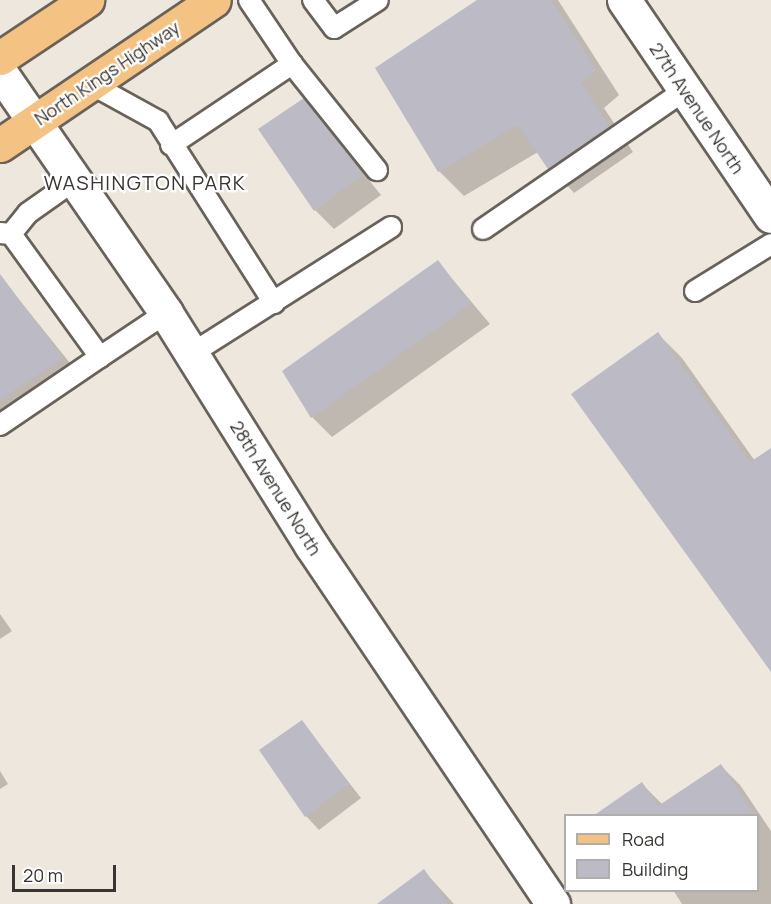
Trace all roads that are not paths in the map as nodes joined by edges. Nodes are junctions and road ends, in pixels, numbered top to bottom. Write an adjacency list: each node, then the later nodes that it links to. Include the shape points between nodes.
1 (214, 0): 10 (main road, North Kings Highway)
2 (249, 0): 8 (lane)
3 (313, 0): 4 (lane, via 334,28)
4 (378, 0)
5 (624, 0): 11 (street, 27th Avenue North)
6 (77, 3): 7 (main road)
7 (0, 58)
8 (292, 64): 14 (lane); 15 (lane)
9 (0, 72): 12 (street, 28th Avenue North)
10 (91, 84): 12 (main road, North Kings Highway); 14 (lane, via 158,121)
11 (685, 90): 17 (street, 27th Avenue North); 19 (lane)
12 (32, 123): 13 (main road, North Kings Highway); 16 (street, 28th Avenue North)
13 (0, 145)
14 (171, 145): 23 (lane)
15 (377, 170)
16 (72, 182): 20 (lane); 24 (street, 28th Avenue North)
17 (771, 216)
18 (391, 227): 23 (lane)
19 (483, 229)
20 (5, 233): 26 (lane)
21 (771, 244): 22 (lane)
22 (696, 291)
23 (274, 303): 25 (lane)
24 (166, 313): 25 (street, 28th Avenue North); 26 (lane)
25 (191, 354): 28 (street, 28th Avenue North, via 311,545)
26 (100, 357): 27 (lane)
27 (0, 425)
28 (553, 904)

